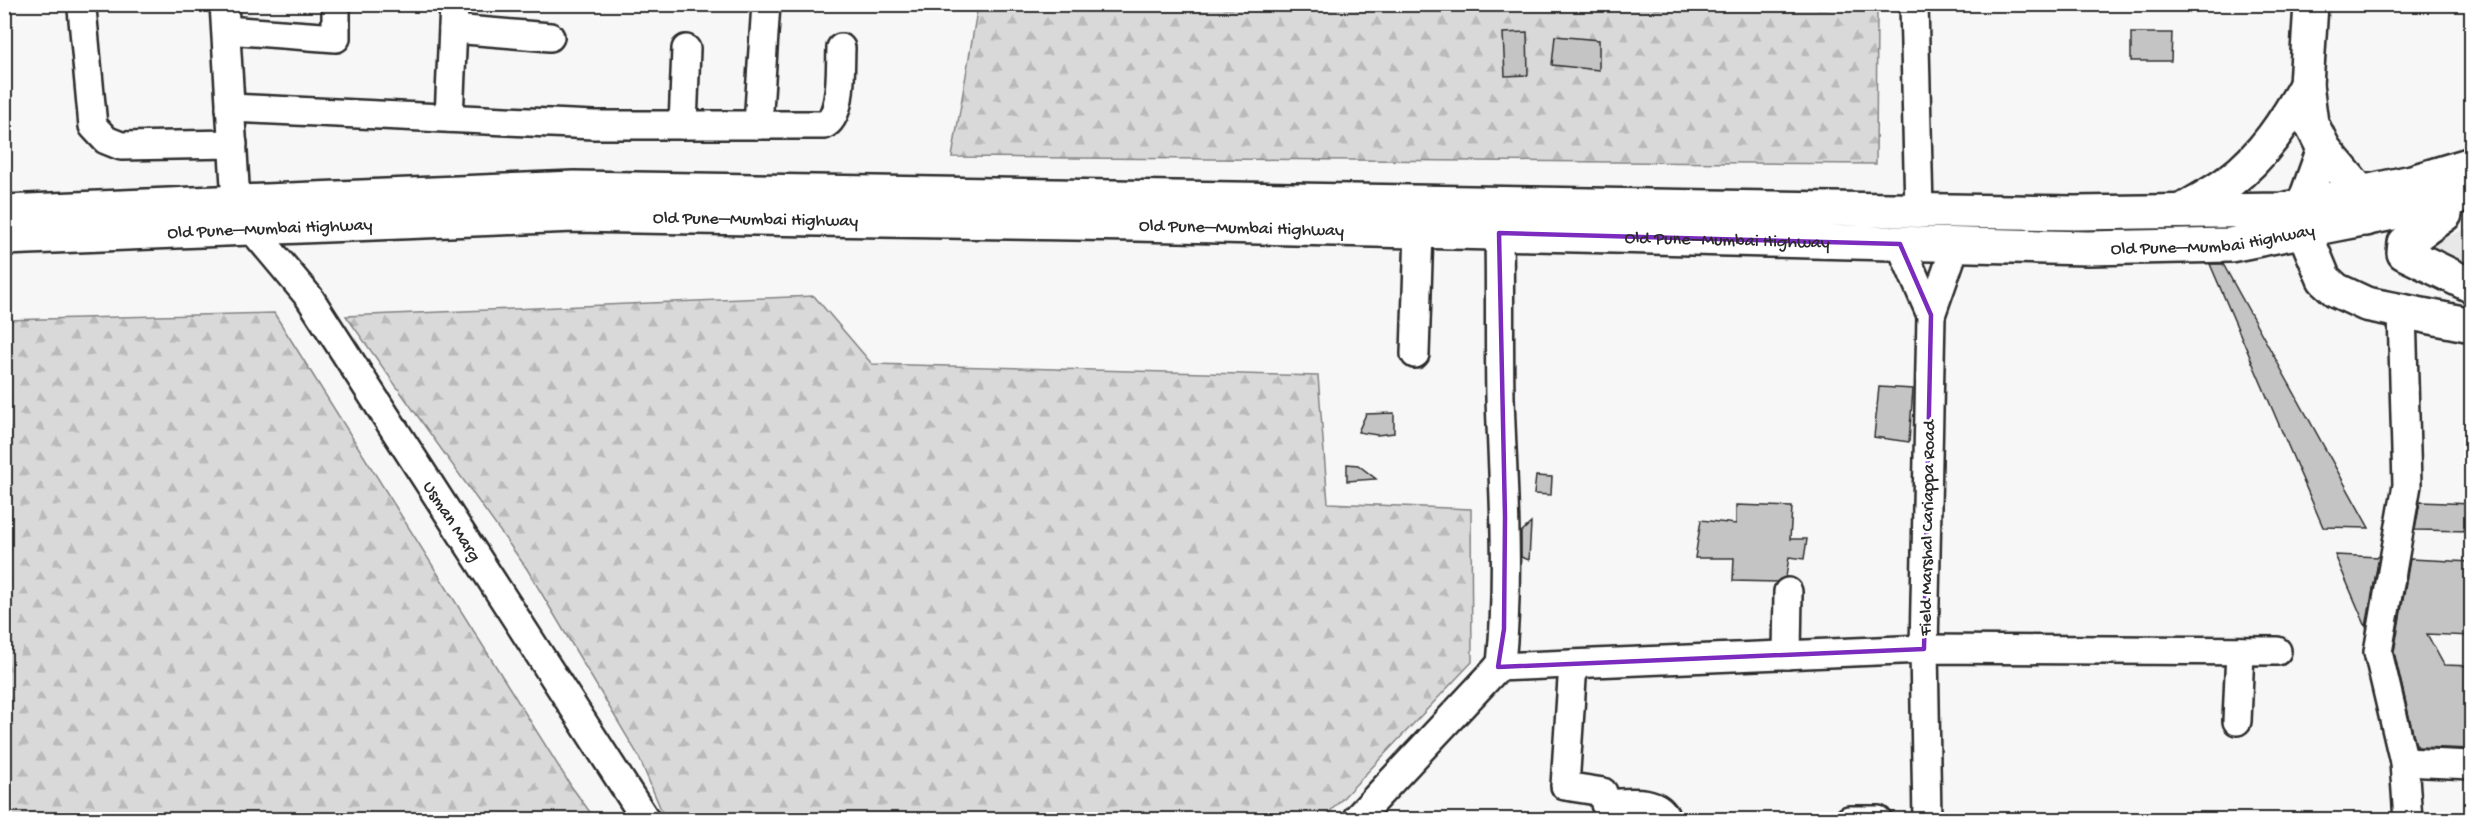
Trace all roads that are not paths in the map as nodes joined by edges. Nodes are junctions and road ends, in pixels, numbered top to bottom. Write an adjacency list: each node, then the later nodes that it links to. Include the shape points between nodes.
1 (336, 4): 7 (street, via 336,38)
2 (766, 4): 15 (street)
3 (1914, 4): 21 (street)
4 (2311, 4): 11 (main road)
5 (82, 9): 16 (street, via 93,126 106,140 121,146)
6 (454, 16): 8 (street); 13 (street)
7 (225, 17): 12 (street)
8 (550, 36)
9 (841, 48): 15 (street, via 837,111 830,122)
10 (686, 49): 14 (street)
11 (2306, 85): 17 (main road, via 2311,123); 22 (main road, via 2276,134 2252,162 2230,181)
12 (231, 108): 13 (street); 16 (street)
13 (448, 118): 14 (street)
14 (683, 125): 15 (street)
15 (758, 125)
16 (232, 144): 24 (street)
17 (2324, 149): 20 (main road); 25 (main road)
18 (2472, 164): 19 (main road, Old Pune–Mumbai Highway)
19 (2452, 190): 20 (main road, Old Pune–Mumbai Highway); 31 (main road, via 2445,214 2405,243 2404,253)
20 (2364, 206): 25 (main road, Old Pune–Mumbai Highway)
21 (1919, 210): 22 (main road, Old Pune–Mumbai Highway); 24 (main road, Old Pune–Mumbai Highway, via 574,188)
22 (2182, 210): 25 (main road, Old Pune–Mumbai Highway)
23 (4, 212): 24 (main road, Old Pune–Mumbai Highway)
24 (244, 215): 26 (main road, Old Pune–Mumbai Highway, via 574,215); 28 (main road, Old Pune–Mumbai Highway); 47 (street, Usman Marg, via 309,297)
25 (2304, 219): 30 (main road, Old Pune–Mumbai Highway, via 2230,245 2088,248); 32 (main road, via 2324,279 2336,290 2366,304)
26 (1419, 231): 27 (main road, Old Pune–Mumbai Highway); 35 (street)
27 (1499, 233): 29 (main road, Old Pune–Mumbai Highway); 42 (street, via 1505,528 1504,629)
28 (4, 238)
29 (1900, 244): 30 (main road, Old Pune–Mumbai Highway); 33 (street, Field Marshal Cariappa Road)
30 (1956, 244): 33 (street)
31 (2472, 286)
32 (2402, 312): 34 (main road); 44 (street, via 2407,485 2378,652)
33 (1931, 315): 37 (street, Field Marshal Cariappa Road)
34 (2472, 325)
35 (1415, 354)
36 (1788, 592): 40 (street)
37 (1924, 649): 38 (street); 40 (street); 51 (street, Field Marshal Cariappa Road)
38 (2240, 651): 39 (street); 43 (street)
39 (2277, 651)
40 (1787, 655): 41 (street)
41 (1574, 664): 42 (street); 48 (street, via 1565,786 1603,792 1605,804 1655,805)
42 (1498, 667): 46 (street)
43 (2237, 721)
44 (2404, 762): 45 (street); 52 (street)
45 (2472, 765)
46 (1357, 818)
47 (646, 819)
48 (1667, 819)
49 (1849, 819): 50 (street)
50 (1878, 819)
51 (1927, 819)
52 (2408, 819)

